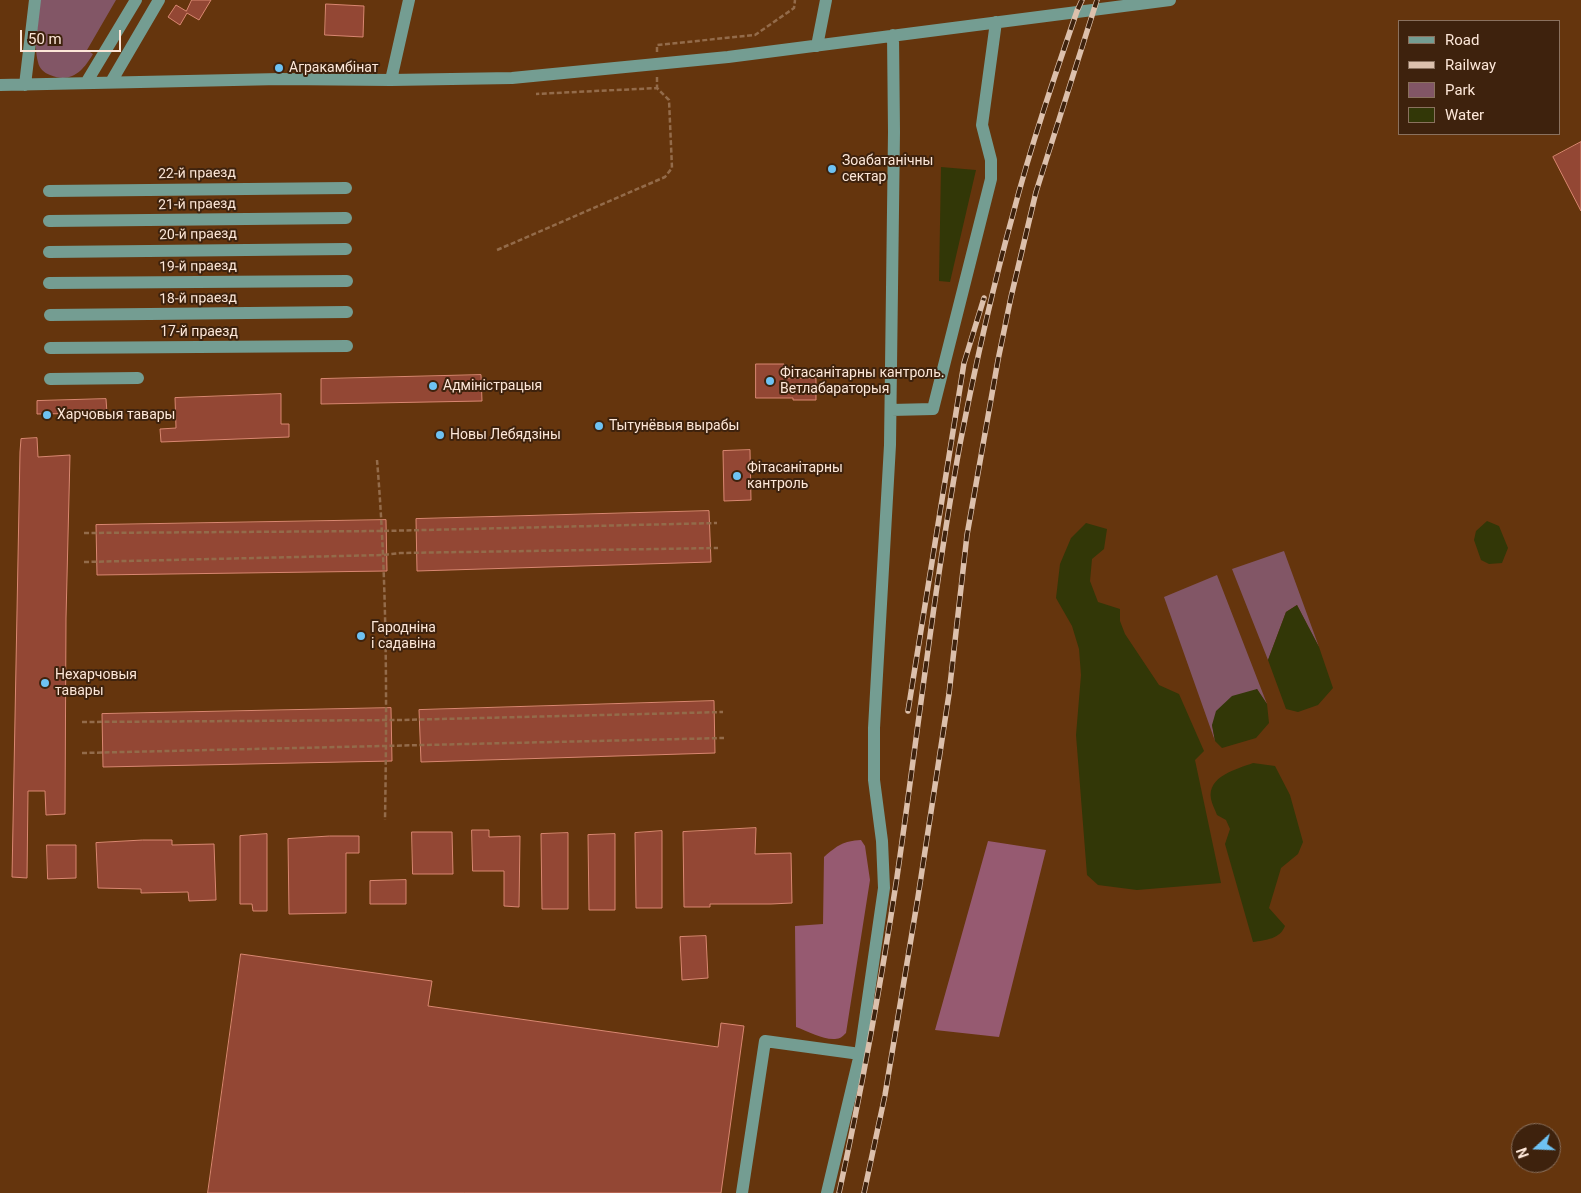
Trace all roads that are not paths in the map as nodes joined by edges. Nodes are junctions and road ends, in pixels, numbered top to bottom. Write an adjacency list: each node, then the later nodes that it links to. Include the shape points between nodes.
1 (35, 0): 14 (street)
2 (136, 0): 12 (street)
3 (159, 0): 11 (street)
4 (409, 0): 10 (street)
5 (826, 0): 9 (street)
6 (1170, 0): 7 (street)
7 (996, 22): 8 (street); 29 (street, via 982,125 991,160 991,178 932,409)
8 (892, 35): 9 (street); 29 (street)
9 (816, 46): 10 (street, via 512,78)
10 (391, 80): 11 (street, via 280,78)
11 (111, 82): 12 (street)
12 (86, 83): 14 (street)
13 (0, 85): 14 (street)
14 (25, 85)
15 (346, 188): 16 (street, 22-й праезд)
16 (49, 191)
17 (346, 218): 18 (street, 21-й праезд)
18 (49, 221)
19 (346, 249): 20 (street, 20-й праезд)
20 (49, 252)
21 (347, 281): 22 (street, 19-й праезд)
22 (49, 284)
23 (347, 312): 24 (street, 18-й праезд)
24 (50, 315)
25 (347, 346): 26 (street, 17-й праезд)
26 (50, 348)
27 (138, 378): 28 (street)
28 (50, 379)
29 (891, 410): 30 (street, via 874,728 874,780 884,888)
30 (860, 1054): 31 (street, via 765,1041); 32 (street)
31 (742, 1193)
32 (827, 1193)

